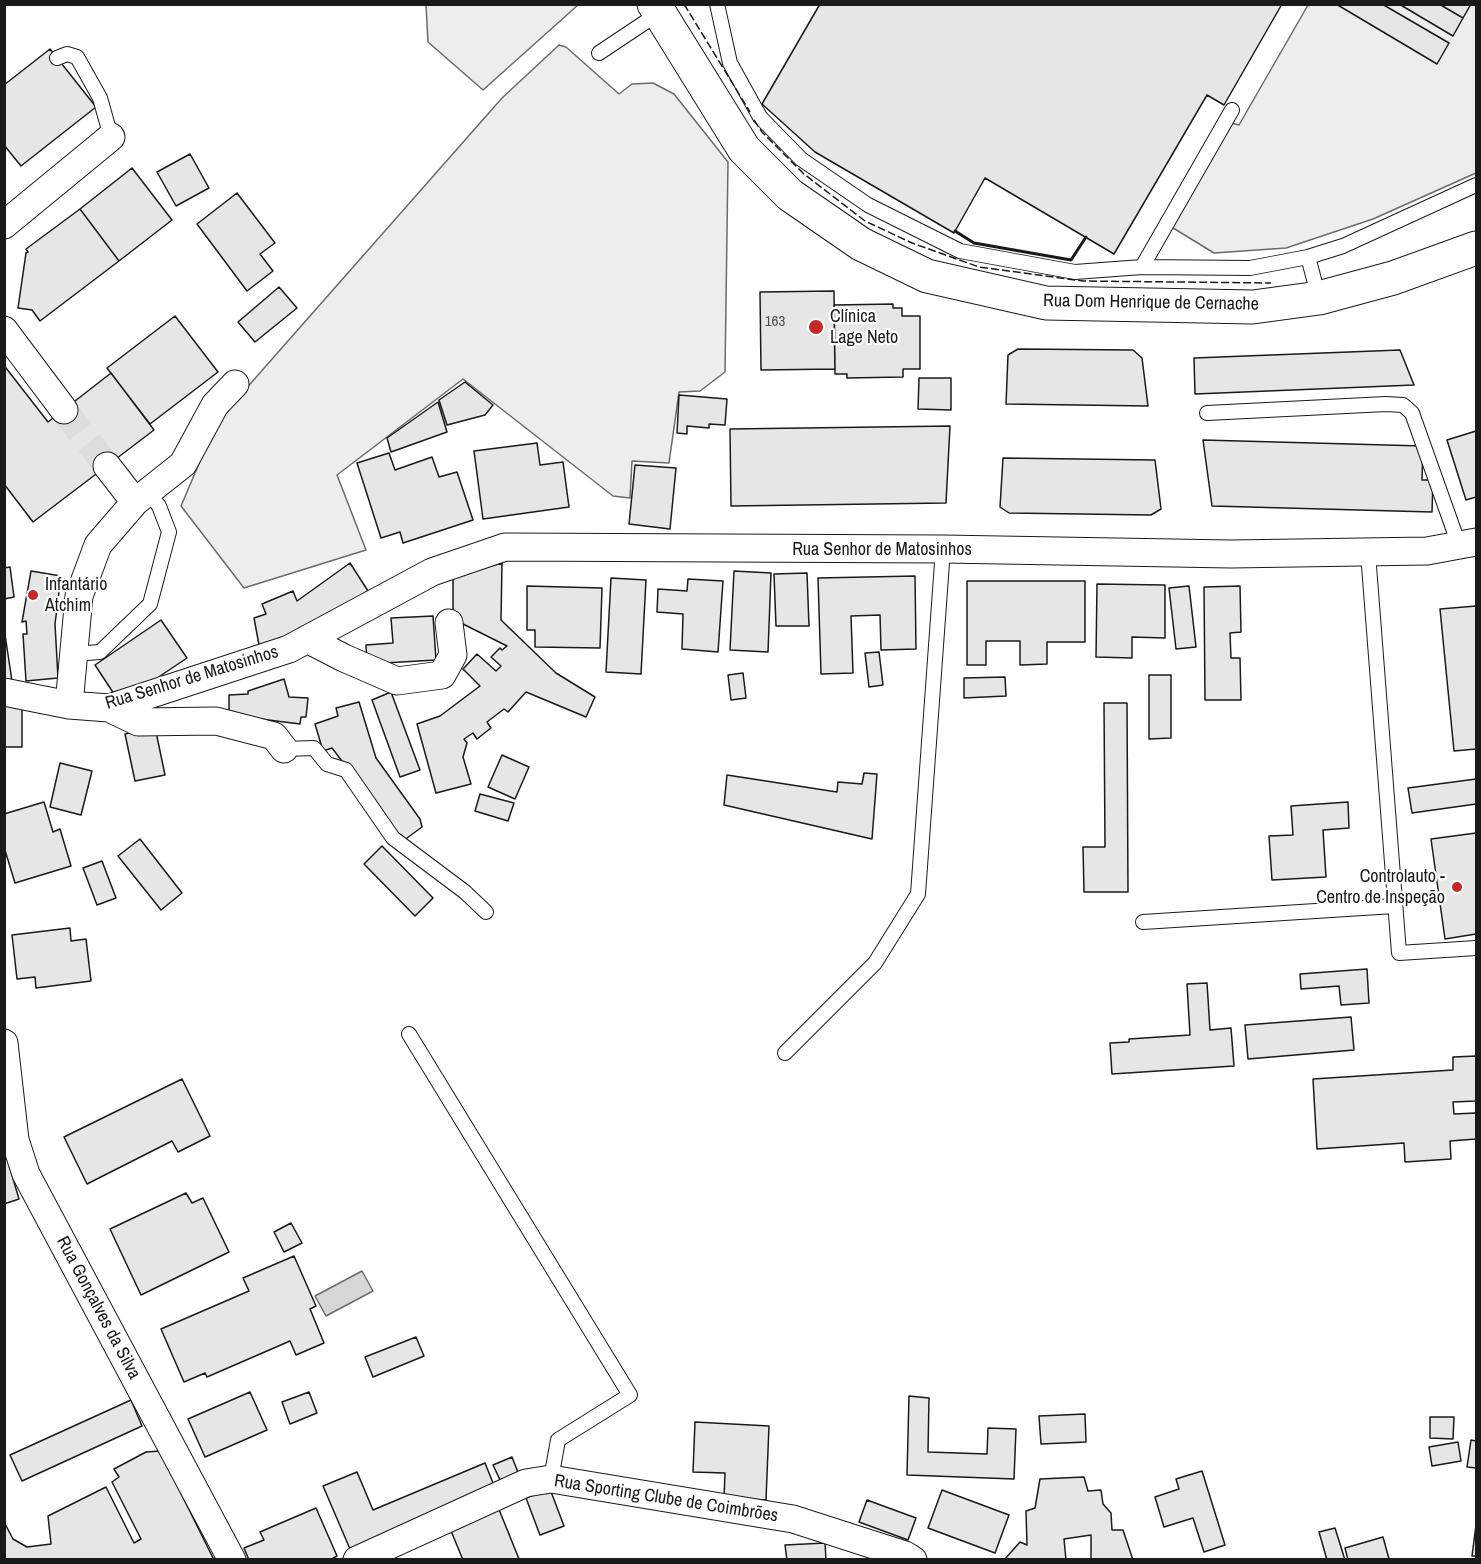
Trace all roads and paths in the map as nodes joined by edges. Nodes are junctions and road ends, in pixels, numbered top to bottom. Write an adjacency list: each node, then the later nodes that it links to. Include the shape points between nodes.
1 (717, 4): 11 (lane, via 730,63 760,117 801,159 868,205 960,251 1075,272)
2 (656, 9): 3 (lane); 12 (street, Rua Dom Henrique de Cernache, via 744,149 790,195 861,244 927,276 1046,303 1253,307)
3 (599, 53)
4 (57, 58): 6 (lane, via 67,54 77,57 100,98)
5 (1232, 110): 11 (lane)
6 (111, 137): 8 (street)
7 (1476, 185): 10 (lane, via 1343,246)
8 (4, 225)
9 (1476, 248): 12 (street, Rua Dom Henrique de Cernache, via 1393,278)
10 (1308, 257): 11 (lane, via 1250,268); 12 (lane)
11 (1142, 267)
12 (1319, 298)
13 (4, 330): 15 (street)
14 (235, 384): 18 (street, via 215,405 183,464)
15 (64, 410)
16 (1207, 413): 19 (lane, via 1403,405 1412,413)
17 (107, 466): 18 (street)
18 (141, 497): 24 (street, via 98,545 80,596); 24 (lane, via 159,506 169,532 150,604 99,652)
19 (1468, 544): 21 (street, Rua Senhor de Matosinhos, via 1427,551)
20 (943, 549): 21 (street, Rua Senhor de Matosinhos); 23 (street, Rua Senhor de Matosinhos, via 505,548 432,572); 35 (lane, via 918,894 875,963)
21 (1368, 553): 29 (lane)
22 (449, 623): 23 (street, via 453,655 442,675 397,681)
23 (307, 639): 27 (street, Rua Senhor de Matosinhos, via 288,649)
24 (74, 654): 26 (street)
25 (4, 692): 26 (street, Rua Senhor de Matosinhos)
26 (69, 705): 27 (street, Rua Senhor de Matosinhos)
27 (109, 708): 28 (street, via 138,722 216,721 274,736)
28 (284, 750): 30 (lane, via 314,748 327,764 346,770 393,838)
29 (1394, 906): 31 (lane); 32 (lane, via 1399,953)
30 (486, 912)
31 (1143, 922)
32 (1476, 948)
33 (409, 1034): 36 (lane, via 630,1395 558,1440)
34 (4, 1043): 37 (street, Rua Gonçalves da Silva, via 15,1140 26,1174)
35 (785, 1053)
36 (551, 1479): 38 (street, Rua Sporting Clube de Coimbrões, via 526,1483); 39 (street, Rua Sporting Clube de Coimbrões, via 793,1519)
37 (232, 1560)
38 (357, 1560)
39 (913, 1560)

